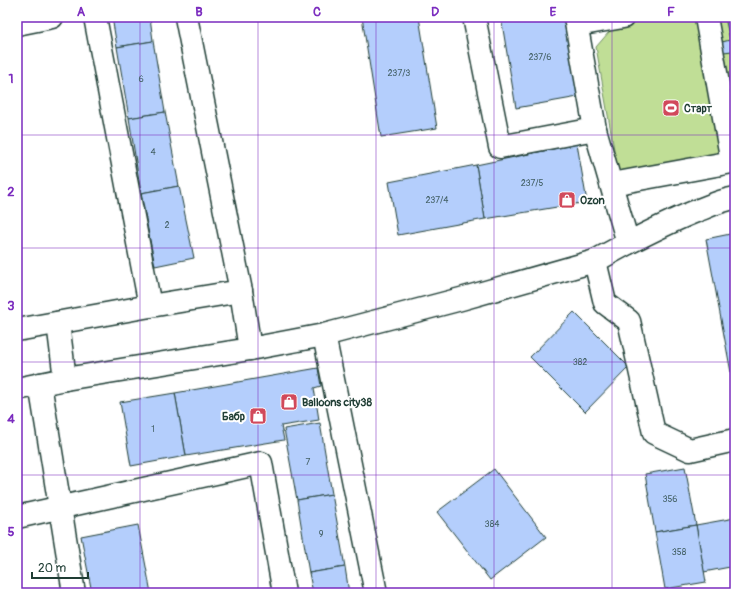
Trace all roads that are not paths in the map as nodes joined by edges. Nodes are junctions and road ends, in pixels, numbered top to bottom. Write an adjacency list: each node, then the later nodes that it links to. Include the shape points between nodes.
1 (52, 17): 8 (street)
2 (95, 17): 16 (street)
3 (186, 17): 15 (street)
4 (474, 17): 9 (street, via 500,147)
5 (623, 17): 7 (street)
6 (706, 17): 10 (street)
7 (576, 21): 9 (street)
8 (17, 24)
9 (595, 129): 11 (street)
10 (733, 162): 11 (street)
11 (612, 184): 13 (street)
12 (735, 198): 13 (street, via 685,215)
13 (628, 243): 14 (street)
14 (595, 261): 19 (street); 24 (street, via 606,303 629,321 654,433 690,450)
15 (241, 291): 16 (street); 20 (street)
16 (150, 306): 17 (street)
17 (58, 323): 18 (street); 21 (street)
18 (17, 330)
19 (324, 334): 20 (street); 29 (street)
20 (250, 349): 21 (street)
21 (65, 379): 22 (street)
22 (40, 384): 23 (street); 25 (street)
23 (17, 389)
24 (735, 440)
25 (60, 508): 26 (street); 27 (street); 28 (street, via 261,463)
26 (17, 517)
27 (74, 593)
28 (284, 593)
29 (376, 593)

